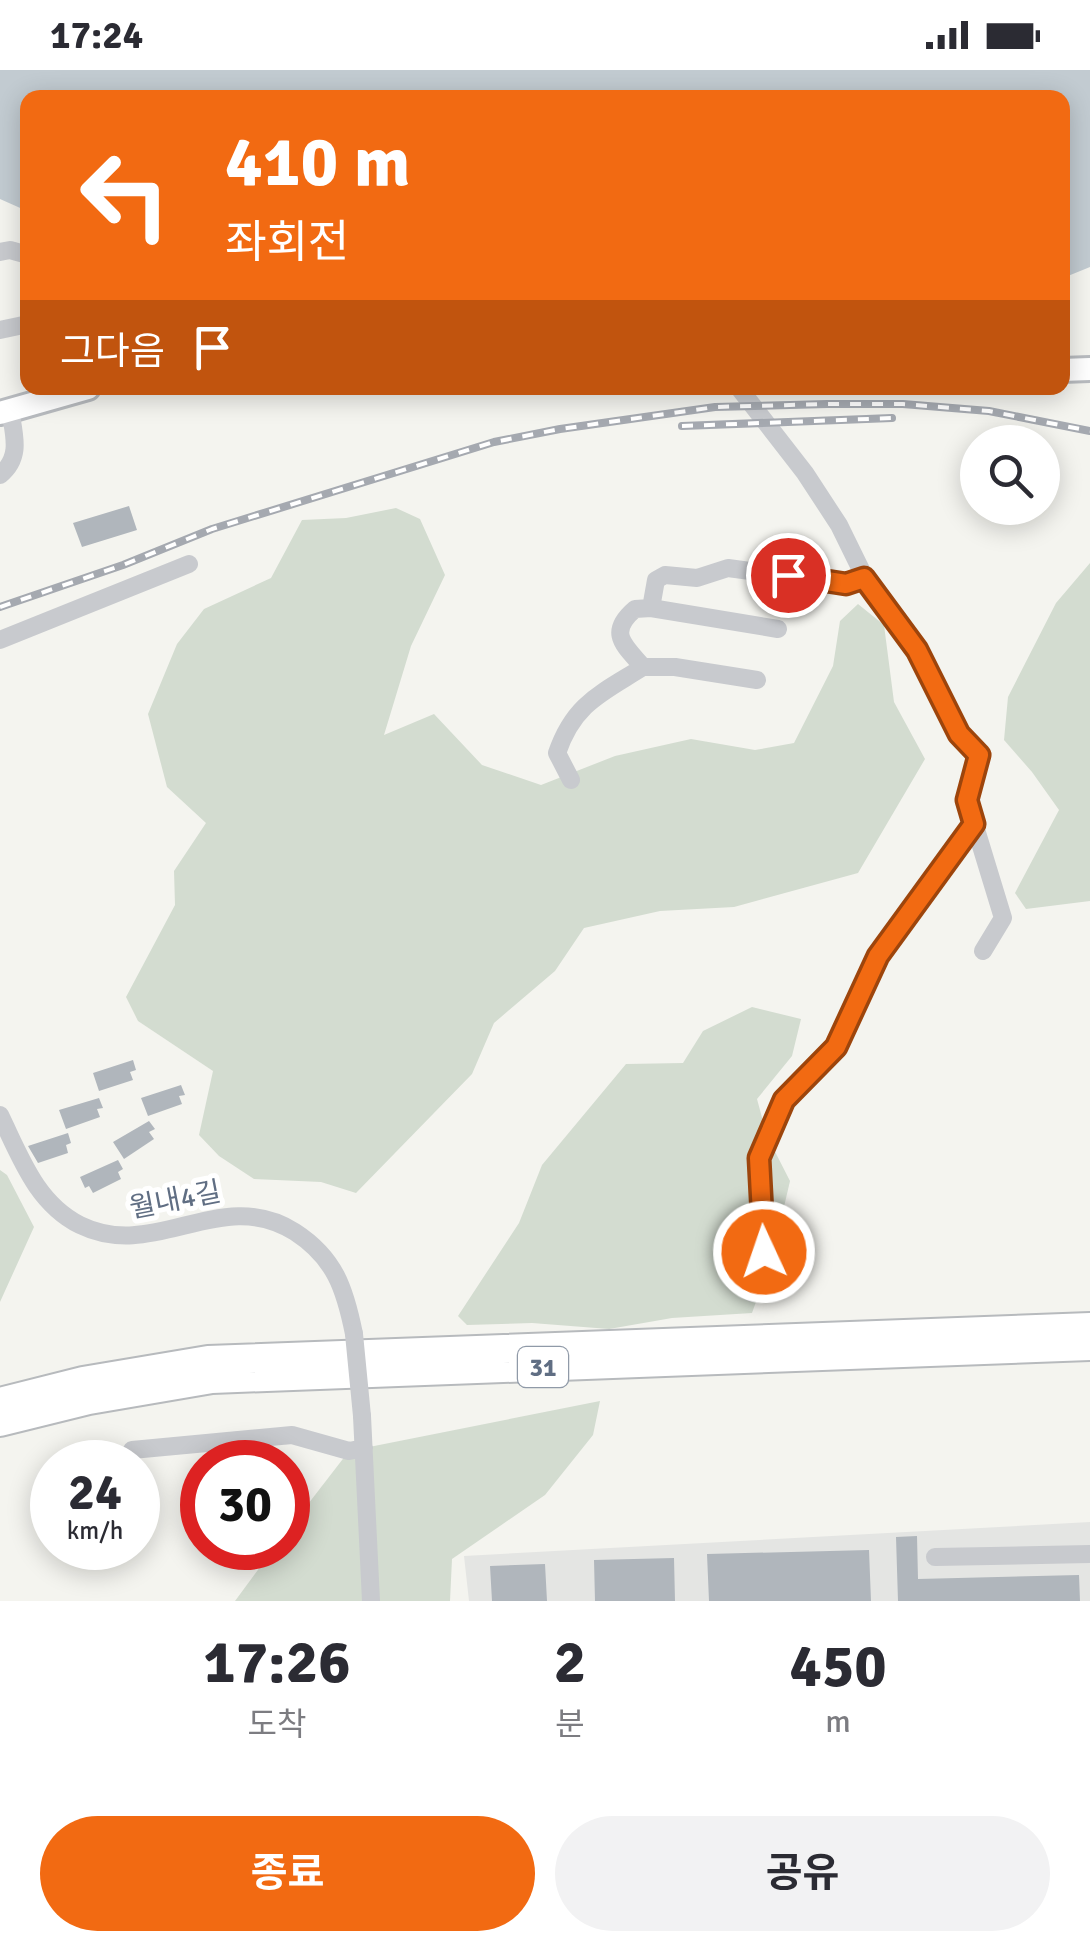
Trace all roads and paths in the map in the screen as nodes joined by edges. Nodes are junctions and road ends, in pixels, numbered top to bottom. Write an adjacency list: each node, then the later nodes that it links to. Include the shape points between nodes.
1 (63, 395): 3 (main road)
2 (745, 395): 6 (street, via 839,524)
3 (5, 411): 4 (street, via 16,441 14,459)
4 (0, 474)
5 (189, 564): 9 (street)
6 (864, 578): 7 (street, via 846,584 728,568 697,578 666,575 656,580); 13 (street, via 917,650 959,734 979,755 967,800)
7 (651, 608): 8 (street); 10 (street, via 635,609 620,630)
8 (778, 629)
9 (0, 640)
10 (643, 667): 11 (street); 12 (street, via 593,696 564,734 557,753)
11 (758, 680)
12 (571, 780)
13 (974, 824): 14 (street, via 1003,918); 16 (street, via 878,956 836,1047 784,1100 759,1158 764,1252)
14 (983, 951)
15 (0, 1115): 21 (street, 월내4길, bridge, via 35,1185 78,1224 141,1237 238,1214 269,1218 318,1248 346,1296)
16 (752, 1293)
17 (1087, 1343): 18 (highway, 31, via 208,1360); 19 (highway, 31, via 212,1379)
18 (0, 1402)
19 (0, 1422)
20 (160, 1447): 21 (street, via 292,1435 349,1451)
21 (364, 1448): 24 (street)
22 (1090, 1554): 23 (street)
23 (935, 1557)
24 (371, 1601)

